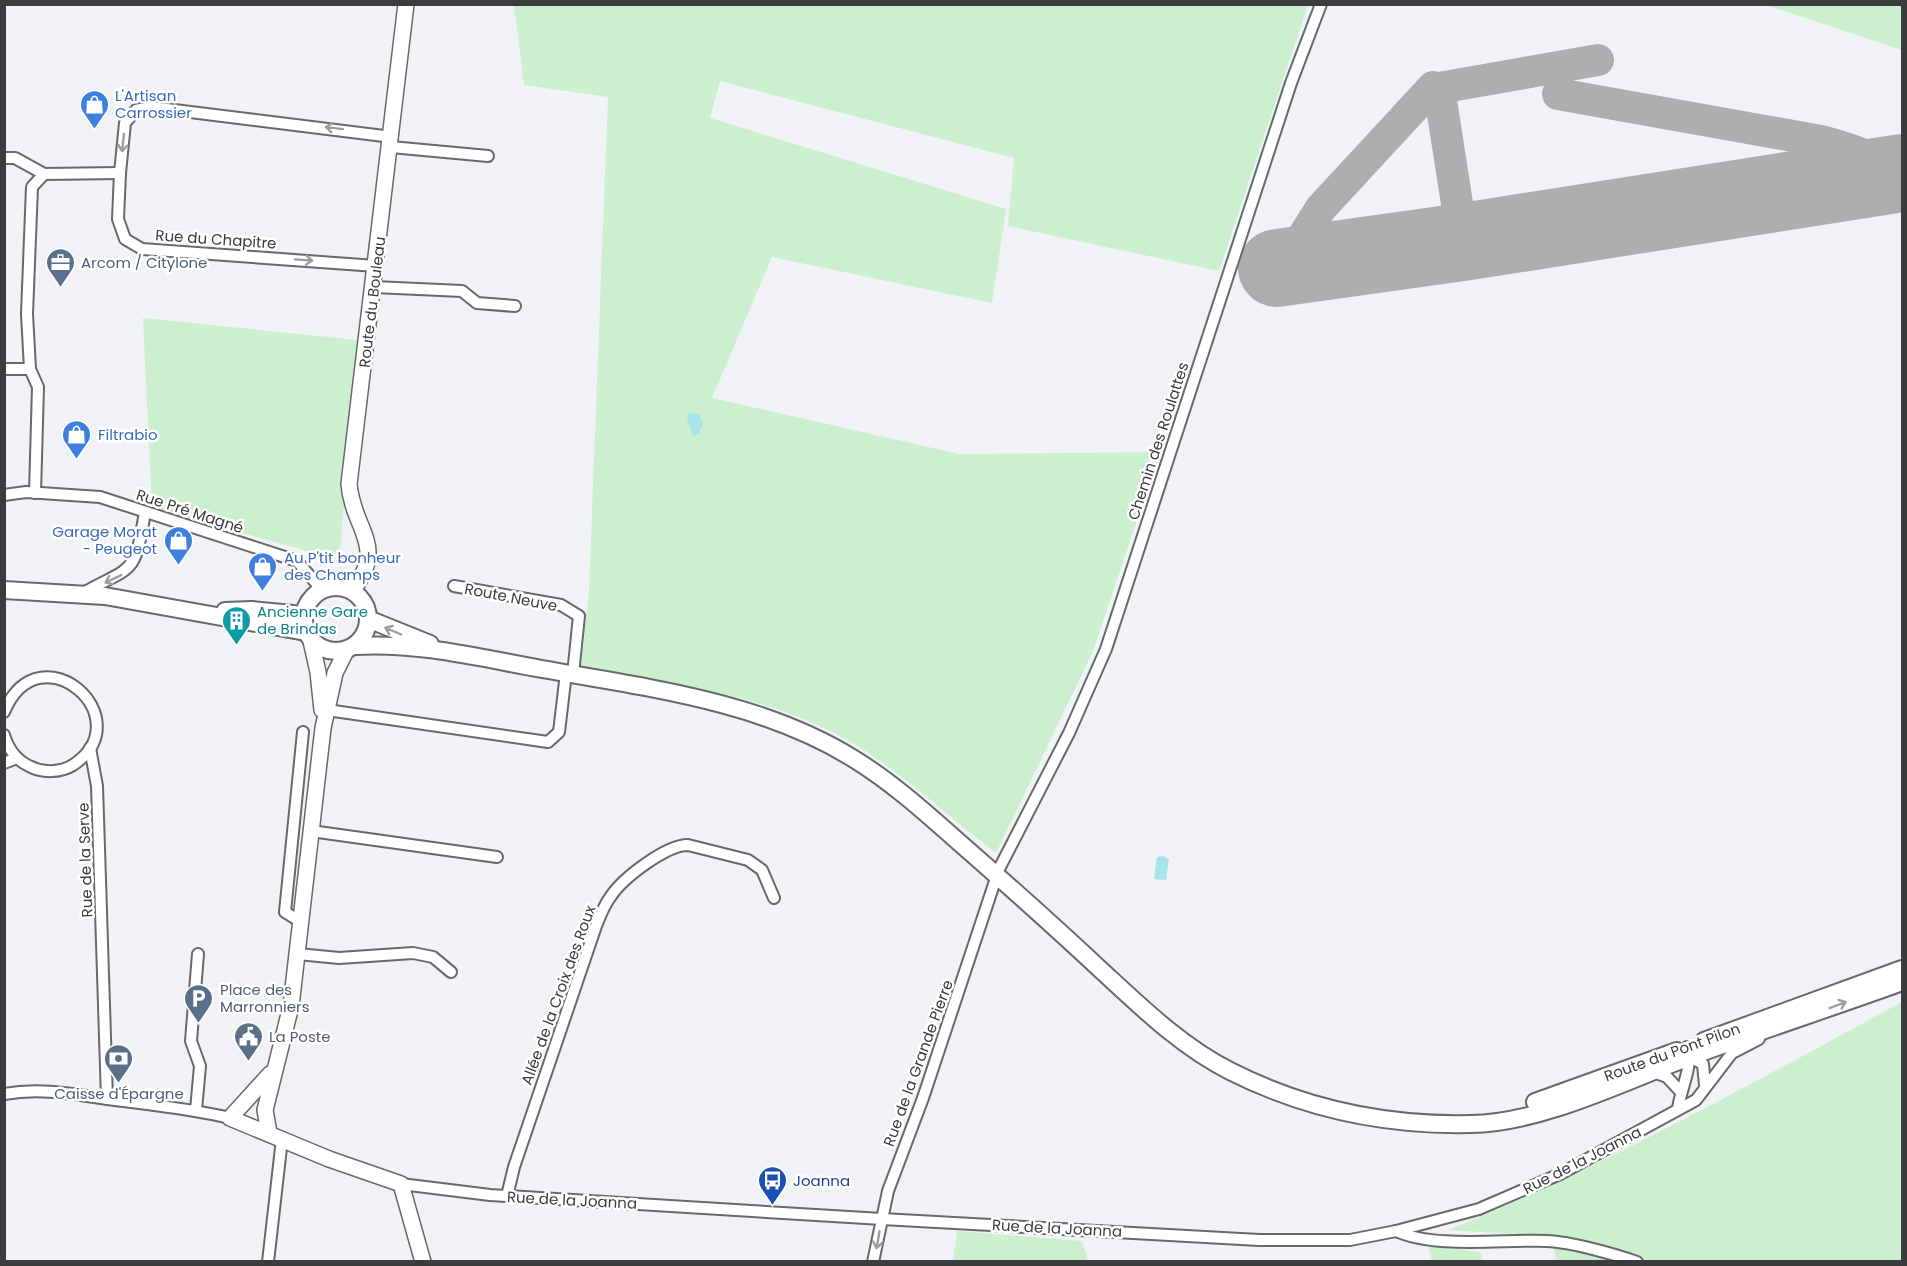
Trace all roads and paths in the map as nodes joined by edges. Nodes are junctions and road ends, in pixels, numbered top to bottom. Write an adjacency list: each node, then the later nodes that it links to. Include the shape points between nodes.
1 (406, 4): 3 (street, Route du Bouleau)
2 (1321, 4): 38 (street, Chemin des Roulattes, via 1291,83 1106,649 1069,733)
3 (391, 142): 4 (street, Rue du Chapitre); 6 (street, Rue du Chapitre, one-way to 6, via 150,107 136,110 125,123); 8 (street, Route du Bouleau)
4 (488, 156)
5 (4, 158): 7 (street, via 15,158)
6 (120, 173): 7 (street); 8 (street, Rue du Chapitre, one-way to 8, via 118,219 125,238 142,249)
7 (44, 174): 12 (street, via 32,187 27,314)
8 (376, 266): 9 (street, Route du Bouleau)
9 (374, 287): 10 (street, via 462,291 477,303); 19 (street, Route du Bouleau, via 349,484 351,506 365,534 369,560 365,575)
10 (515, 306)
11 (4, 369): 12 (street)
12 (30, 369): 13 (street, via 38,387)
13 (35, 493): 14 (street, Rue Pré Magné); 15 (street, Rue Pré Magné, via 100,497)
14 (4, 495)
15 (145, 512): 18 (street, Rue Pré Magné, via 297,561); 20 (street, one-way to 20, via 138,554 126,572)
16 (453, 586): 27 (street, Route Neuve, via 561,605 579,616)
17 (4, 590): 20 (main road)
18 (322, 590): 19 (main road, via 332,587); 22 (main road, via 306,604)
19 (352, 591): 23 (main road, via 361,598)
20 (80, 594): 21 (main road)
21 (203, 612): 22 (main road, via 252,610); 24 (main road)
22 (303, 615): 24 (main road)
23 (368, 619): 25 (main road, via 362,639); 26 (main road, one-way to 23)
24 (308, 636): 25 (main road, via 326,651); 30 (street, via 321,690)
25 (350, 648): 26 (main road, via 375,645); 28 (street, via 335,673)
26 (459, 654): 27 (main road)
27 (569, 674): 28 (street, via 559,732 548,742); 38 (main road, via 729,707 828,743 916,804)
28 (327, 710): 30 (street)
29 (4, 712): 33 (street, Rue de la Serve, via 21,687 51,677 67,680 91,702 96,733)
30 (323, 728): 36 (street)
31 (303, 732): 40 (street, via 285,912)
32 (4, 735): 34 (street)
33 (90, 748): 34 (street, via 70,767 56,771 35,768); 54 (street, Rue de la Serve, via 97,786 105,970 102,1059)
34 (17, 758): 35 (street)
35 (4, 763)
36 (311, 831): 37 (street); 40 (street)
37 (496, 857)
38 (997, 875): 58 (main road, via 1166,1028 1227,1070 1292,1098 1351,1114); 62 (street, Rue de la Grande Pierre, via 888,1191)
39 (774, 898): 61 (street, Allée de la Croix des Roux, via 762,870 748,860 688,845 668,850 639,869 611,895 596,926 513,1167)
40 (301, 922): 42 (street)
41 (198, 954): 56 (street, via 191,1041 200,1066)
42 (298, 954): 44 (street, via 339,958 413,953 433,957); 48 (street, via 291,1006)
43 (1902, 969): 47 (main road, Route du Pont Pilon, via 1800,1004)
44 (451, 972)
45 (1902, 982): 46 (main road, Route du Pont Pilon, one-way to 45)
46 (1783, 1026): 47 (main road, Route du Pont Pilon); 50 (street, Rue de la Joanna, via 1732,1053)
47 (1689, 1052): 49 (main road, Route du Pont Pilon); 50 (street, via 1703,1064); 51 (street); 58 (main road, Route du Pont Pilon, via 1510,1111)
48 (274, 1069): 53 (street); 57 (street)
49 (1653, 1072): 51 (street, via 1667,1077); 58 (main road, Route du Pont Pilon, via 1513,1119 1475,1125)
50 (1705, 1085): 55 (street, Rue de la Joanna, via 1696,1100)
51 (1680, 1091): 55 (street)
52 (4, 1094): 54 (street, via 28,1089)
53 (267, 1097): 57 (street, via 261,1109); 59 (street, via 265,1110)
54 (107, 1099): 56 (street)
55 (1678, 1109): 63 (street, Rue de la Joanna, via 1560,1174 1479,1209)
56 (196, 1110): 57 (street)
57 (237, 1121): 59 (street, Rue de la Joanna)
58 (1438, 1123)
59 (276, 1136): 60 (street, Rue de la Joanna); 64 (street)
60 (401, 1184): 61 (street, Rue de la Joanna); 65 (street)
61 (507, 1196): 62 (street, Rue de la Joanna)
62 (882, 1219): 63 (street, Rue de la Joanna, via 1288,1241 1350,1240); 66 (street, Rue de la Grande Pierre, one-way to 66)
63 (1396, 1232): 67 (street, via 1409,1237 1462,1241 1550,1241)
64 (268, 1262)
65 (423, 1262)
66 (873, 1262)
67 (1637, 1262)

